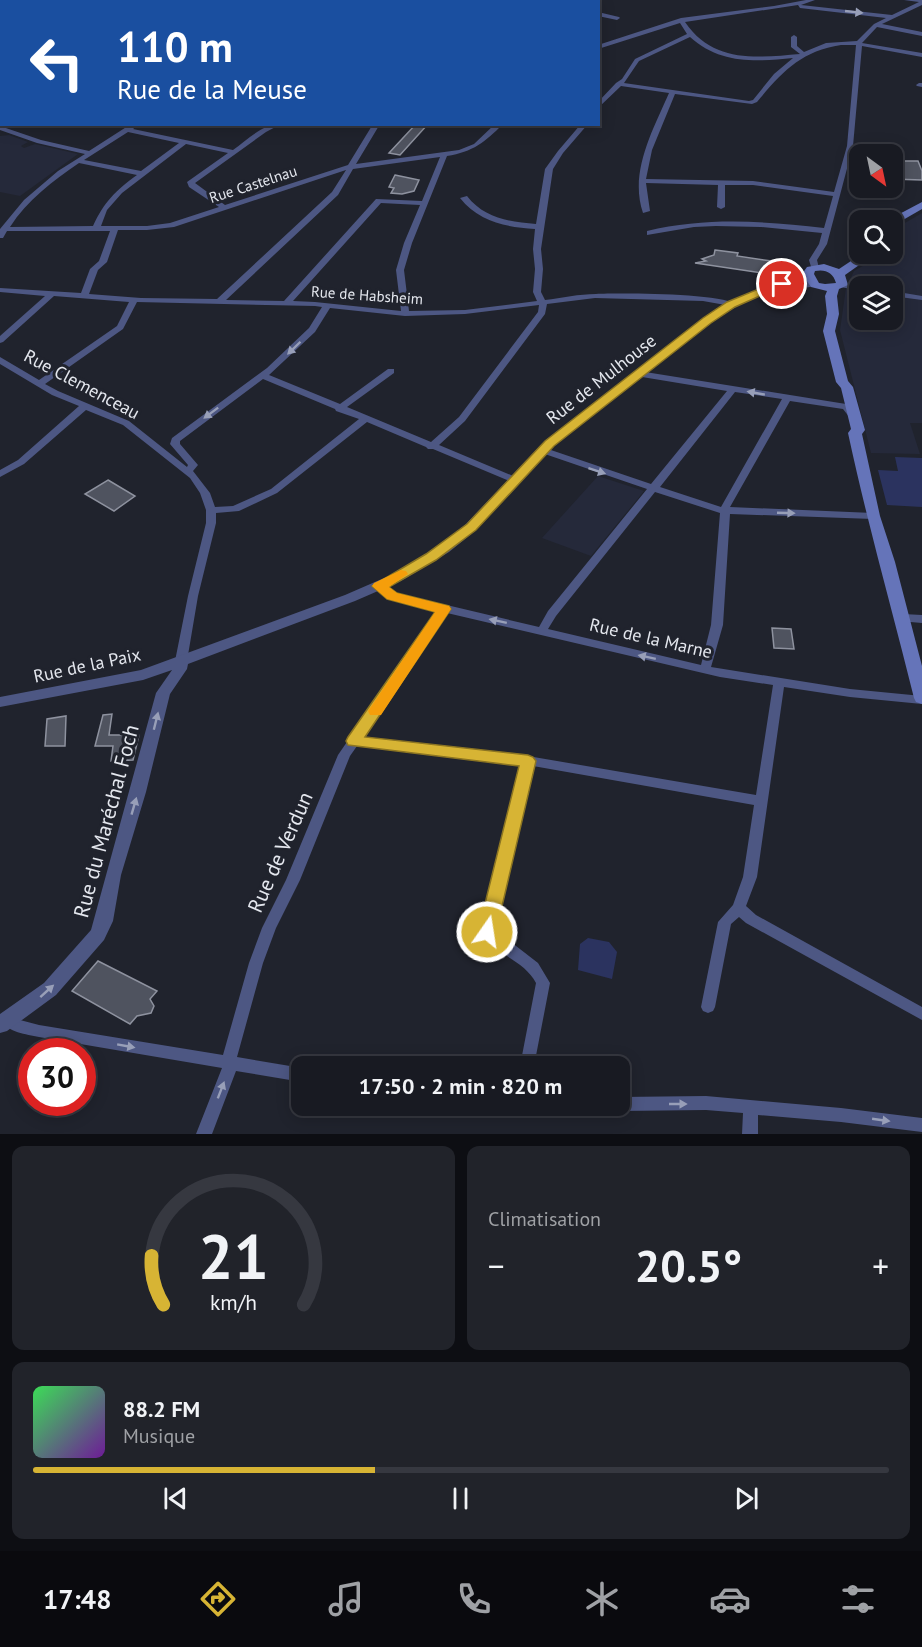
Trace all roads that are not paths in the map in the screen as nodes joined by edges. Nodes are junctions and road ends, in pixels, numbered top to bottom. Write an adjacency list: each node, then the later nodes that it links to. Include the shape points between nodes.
1 (812, 0): 4 (street)
2 (907, 0): 3 (street)
3 (922, 2): 5 (street)
4 (796, 4): 8 (street, one-way to 8); 10 (street)
5 (910, 9): 6 (street); 8 (street)
6 (922, 11)
7 (600, 14): 9 (street)
8 (892, 17): 11 (street)
9 (617, 18)
10 (681, 20): 13 (street); 16 (street)
11 (876, 25): 12 (street); 15 (street)
12 (922, 34)
13 (688, 35): 17 (street, via 712,49 739,57 768,59); 19 (street, via 637,60)
14 (794, 37): 17 (street, via 794,47)
15 (859, 43): 17 (street); 18 (street); 38 (street, via 850,146)
16 (600, 46)
17 (800, 54): 20 (street, via 750,103)
18 (922, 55)
19 (618, 84): 20 (street); 21 (street)
20 (673, 92): 36 (street, via 642,168)
21 (600, 104)
22 (133, 126): 28 (street)
23 (275, 126): 30 (street)
24 (375, 126): 34 (street)
25 (498, 126): 32 (street, Rue Castelnau, via 470,149)
26 (583, 126): 46 (street, via 549,169)
27 (0, 128): 31 (street, via 39,142)
28 (127, 130): 29 (street); 31 (street)
29 (185, 142): 30 (street); 35 (street)
30 (233, 152): 42 (street, via 191,182)
31 (91, 153): 33 (street)
32 (444, 156): 34 (street, Rue Castelnau); 40 (street)
33 (79, 161): 35 (street); 50 (street, via 30,198)
34 (350, 167): 42 (street, Rue Castelnau); 61 (street, via 335,193)
35 (144, 174): 47 (street, via 112,199)
36 (642, 181): 37 (street); 44 (street)
37 (722, 182): 38 (street); 43 (street)
38 (835, 194): 49 (street)
39 (464, 198): 46 (street, via 480,213 502,223)
40 (424, 203): 63 (street, via 379,201); 66 (street, via 400,270)
41 (922, 205): 45 (main road)
42 (224, 207): 48 (street, Rue Castelnau, via 164,226)
43 (721, 207)
44 (646, 211)
45 (903, 216)
46 (538, 227): 62 (street, via 537,292)
47 (96, 228): 48 (street, Rue Castelnau); 50 (street, Rue Castelnau)
48 (115, 228): 58 (street)
49 (827, 231): 51 (street, via 755,224 688,226); 53 (street, via 813,260)
50 (2, 232)
51 (650, 233)
52 (855, 264): 53 (main road)
53 (825, 277): 54 (street); 64 (street, Rue de Mulhouse, via 771,287); 72 (main road, via 833,314 830,331)
54 (849, 285)
55 (0, 290): 56 (street, Rue de Habsheim)
56 (52, 294): 58 (street, Rue de Habsheim); 67 (street)
57 (903, 295): 59 (street)
58 (84, 297): 60 (street, Rue de Habsheim)
59 (922, 298)
60 (134, 299): 61 (street, Rue de Habsheim); 73 (street, via 120,327)
61 (220, 301): 63 (street, Rue de Habsheim)
62 (542, 302): 64 (street, Rue de Habsheim, via 622,296); 66 (street, Rue de Habsheim, via 465,312); 82 (street, via 542,312 462,419)
63 (287, 303): 65 (street, Rue de Habsheim)
64 (731, 304): 70 (street, Rue de Mulhouse)
65 (327, 306): 66 (street, Rue de Habsheim); 71 (street, one-way to 71, via 312,330)
66 (405, 314)
67 (0, 340)
68 (0, 360): 73 (street, Rue Clemenceau)
69 (391, 371): 78 (street)
70 (639, 374): 74 (street); 83 (street, Rue de Mulhouse)
71 (263, 376): 78 (street); 84 (street, one-way to 84, via 175,440 193,465)
72 (842, 382): 77 (main road); 79 (main road, via 847,387)
73 (39, 384): 76 (street, Rue Clemenceau)
74 (733, 389): 75 (street, one-way to 74); 87 (street)
75 (787, 398): 77 (street); 89 (street)
76 (86, 405): 84 (street, Rue Clemenceau, via 126,423); 85 (street, via 21,462)
77 (842, 406): 79 (street); 81 (main road, via 850,430)
78 (339, 409): 80 (street)
79 (854, 416): 81 (main road, via 858,430)
80 (364, 420): 82 (street); 88 (street, via 274,491 235,509)
81 (855, 433): 90 (main road)
82 (431, 447): 86 (street)
83 (542, 450): 86 (street, Rue de Mulhouse); 87 (street, one-way to 87)
84 (188, 472): 88 (street, Rue Clemenceau, via 205,493)
85 (0, 474)
86 (515, 480): 91 (street, Rue de Mulhouse, via 481,518 451,543)
87 (653, 489): 89 (street); 95 (street)
88 (211, 510): 96 (street)
89 (725, 510): 90 (street, one-way to 90); 97 (street, via 717,625)
90 (873, 516): 93 (main road)
91 (379, 586): 92 (street, Rue de la Marne, via 392,596); 96 (street, Rue de Mulhouse)
92 (444, 609): 95 (street, Rue de la Marne, one-way to 92); 103 (street, Rue de Verdun)
93 (903, 618): 94 (street); 101 (main road)
94 (922, 619)
95 (542, 631): 97 (street, Rue de la Marne, one-way to 95)
96 (181, 661): 98 (street, Rue de la Paix); 100 (street, Rue du Maréchal Foch, via 180,669)
97 (705, 669): 99 (street, Rue de la Marne)
98 (143, 675): 100 (street, via 156,681); 102 (street, Rue de la Paix)
99 (779, 682): 101 (street, Rue de la Marne); 105 (street)
100 (163, 693): 109 (street, Rue du Maréchal Foch, one-way to 100, via 50,989 98,935)
101 (922, 699)
102 (0, 702)
103 (354, 741): 104 (street); 111 (street, Rue de Verdun, via 344,755 259,954)
104 (528, 761): 105 (street); 110 (street, via 487,932 534,969 543,983)
105 (761, 801): 106 (street, via 750,877)
106 (739, 908): 107 (street, via 725,922); 108 (street, via 758,924)
107 (708, 1007)
108 (922, 1014)
109 (4, 1022): 111 (street, one-way to 111)
110 (529, 1056)
111 (230, 1062): 112 (street); 116 (street, Rue de Verdun, one-way to 111)
112 (291, 1073)
113 (630, 1104): 114 (street, one-way to 114, via 706,1103)
114 (751, 1108): 115 (street, one-way to 115); 117 (street)
115 (922, 1125)
116 (204, 1134)
117 (750, 1134)

